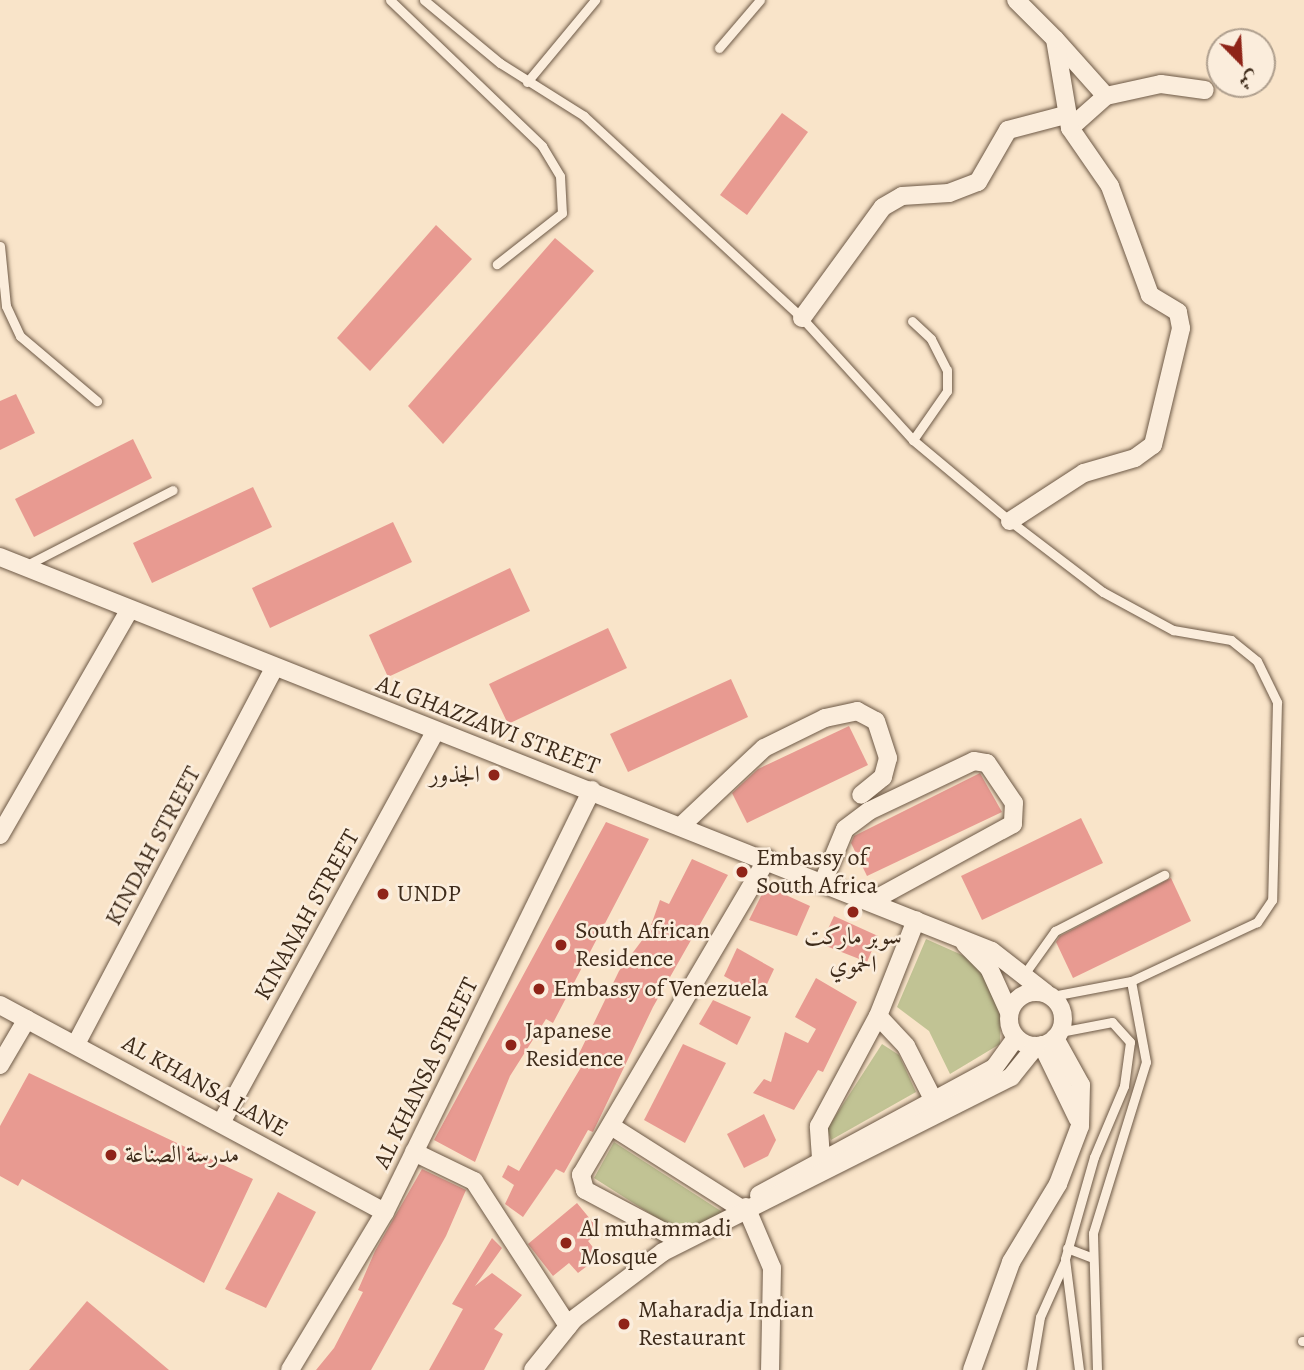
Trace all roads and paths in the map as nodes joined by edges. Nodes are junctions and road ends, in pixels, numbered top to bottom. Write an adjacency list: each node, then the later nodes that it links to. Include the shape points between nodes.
1 (390, 0): 13 (lane, via 542,146 560,176 562,213)
2 (424, 0): 8 (lane)
3 (594, 0): 8 (lane)
4 (760, 0): 7 (lane)
5 (1016, 0): 6 (street)
6 (1055, 39): 10 (street); 11 (street)
7 (719, 48)
8 (527, 82): 14 (lane, via 584,116)
9 (1205, 90): 10 (street, via 1161,84)
10 (1106, 96): 11 (street)
11 (1068, 121): 14 (street, via 1008,130 978,182 949,193 902,196 883,207); 19 (street, via 1110,186 1150,295 1178,312 1178,361 1153,445 1135,458 1084,473)
12 (0, 246): 16 (lane, via 6,306 20,336)
13 (497, 264)
14 (802, 318): 17 (lane)
15 (912, 321): 17 (lane, via 942,359 947,391)
16 (97, 401)
17 (913, 440): 19 (lane)
18 (173, 489): 21 (lane)
19 (1010, 521): 36 (lane, via 1103,592 1173,630 1231,640 1257,661 1278,702 1272,900 1257,922)
20 (0, 557): 21 (street, AL GHAZZAWI STREET)
21 (23, 566): 22 (street, AL GHAZZAWI STREET)
22 (128, 612): 23 (street, AL GHAZZAWI STREET); 28 (street)
23 (273, 670): 24 (street, AL GHAZZAWI STREET); 44 (street, KINDAH STREET)
24 (436, 731): 25 (street, AL GHAZZAWI STREET); 47 (street, KINANAH STREET)
25 (593, 790): 27 (street, AL GHAZZAWI STREET); 49 (street, AL KHANSA STREET)
26 (861, 795): 27 (street, via 883,777 888,758 876,721 857,711 825,718 764,748)
27 (682, 825): 29 (street, AL GHAZZAWI STREET)
28 (0, 835)
29 (767, 859): 31 (street, AL GHAZZAWI STREET); 48 (street)
30 (1164, 874): 35 (lane, via 1055,931)
31 (823, 882): 32 (street, AL GHAZZAWI STREET); 32 (street, via 845,829 869,811 974,761 987,763 1014,803 1013,824)
32 (872, 901): 33 (street, AL GHAZZAWI STREET)
33 (916, 920): 34 (street, AL GHAZZAWI STREET); 40 (street)
34 (960, 939): 35 (street, AL GHAZZAWI STREET); 39 (street, AL GHAZZAWI STREET, via 989,968)
35 (1025, 973): 37 (street, AL GHAZZAWI STREET)
36 (1131, 981): 37 (lane); 55 (lane, via 1146,1062)
37 (1049, 995): 39 (street, via 1023,994); 43 (street, via 1063,1016)
38 (0, 1006): 41 (street, AL KHANSA LANE)
39 (1009, 1012): 42 (street)
40 (878, 1016): 46 (street, via 911,1054); 50 (street, via 819,1126)
41 (27, 1019): 44 (street, AL KHANSA LANE); 45 (street)
42 (1016, 1038): 43 (street); 46 (street, via 994,1068)
43 (1048, 1040): 51 (street, via 1011,1077); 54 (lane, via 1112,1022 1130,1041 1125,1086); 61 (street, via 1081,1085 1080,1126 1058,1184 1011,1262)
44 (76, 1044): 47 (street, AL KHANSA LANE)
45 (0, 1065)
46 (933, 1099): 50 (street)
47 (221, 1123): 52 (street, AL KHANSA LANE)
48 (611, 1126): 51 (street); 53 (street, via 580,1183)
49 (414, 1152): 52 (street, AL KHANSA STREET); 57 (street, via 474,1181)
50 (821, 1158): 51 (street)
51 (746, 1207): 53 (street); 60 (street, via 772,1268)
52 (385, 1212): 58 (street, AL KHANSA STREET)
53 (681, 1241): 57 (street)
54 (1067, 1248): 55 (lane); 56 (lane)
55 (1090, 1257): 64 (lane)
56 (1065, 1259): 62 (lane, via 1040,1317); 63 (lane)
57 (568, 1326): 59 (street)
58 (290, 1370)
59 (533, 1370)
60 (771, 1370)
61 (972, 1370)
62 (1031, 1370)
63 (1079, 1370)
64 (1097, 1370)

